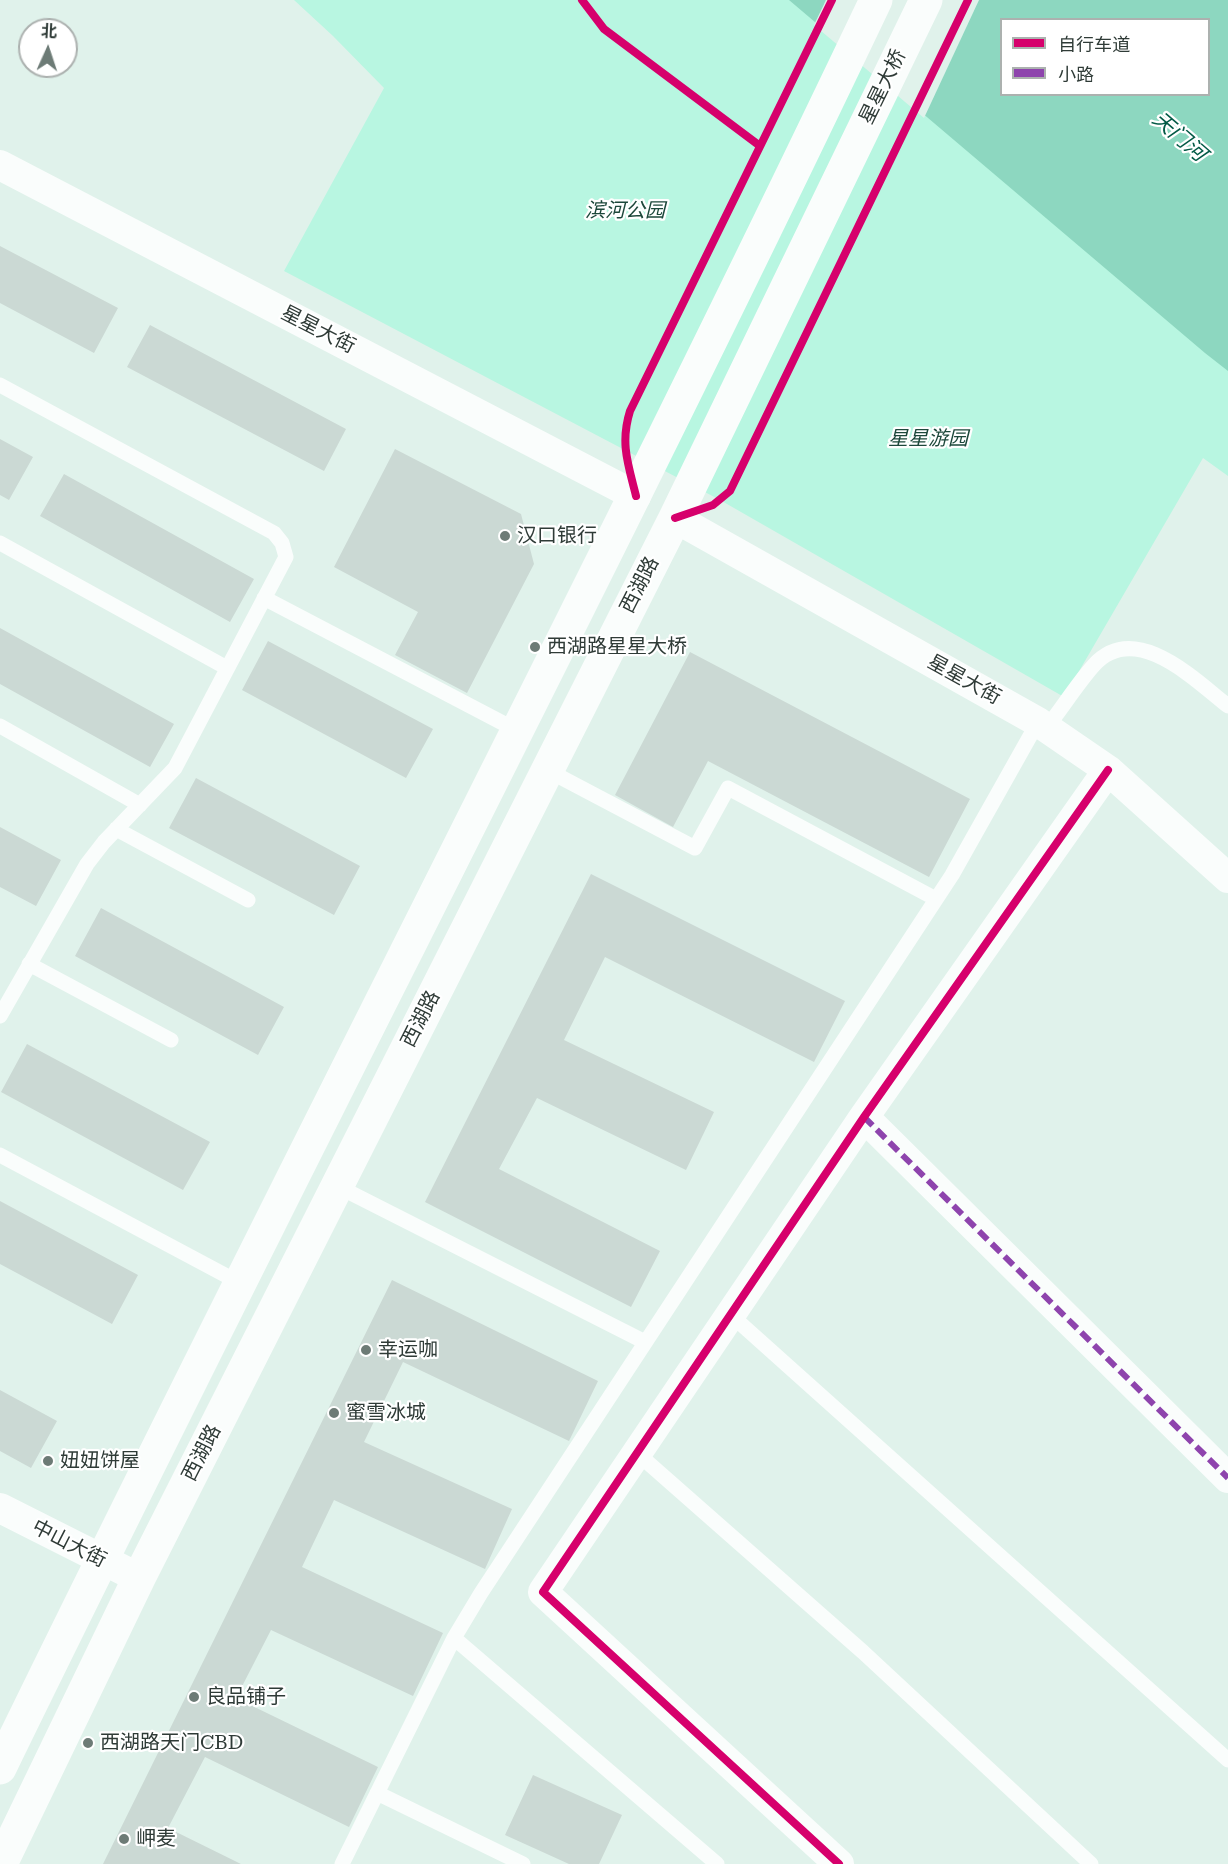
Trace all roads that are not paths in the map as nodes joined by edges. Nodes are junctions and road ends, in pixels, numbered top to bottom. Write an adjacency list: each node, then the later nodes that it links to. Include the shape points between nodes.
1 (876, 0): 6 (main road)
2 (926, 0): 4 (main road, 星星大桥)
3 (0, 165): 6 (street, 星星大街)
4 (841, 174): 7 (main road, 西湖路)
5 (0, 385): 9 (lane, via 274,533 286,556)
6 (636, 496): 14 (main road)
7 (675, 518): 12 (street, 星星大街); 15 (main road, 西湖路)
8 (0, 543): 10 (lane)
9 (264, 598): 10 (lane); 14 (lane)
10 (227, 668): 17 (lane, via 175,768)
11 (1228, 706): 12 (lane, via 1156,654 1133,647 1116,649 1096,663)
12 (1043, 724): 16 (street, 星星大街); 20 (lane)
13 (0, 726): 17 (lane)
14 (518, 731): 28 (main road)
15 (547, 770): 20 (lane, via 695,848 728,788); 27 (main road, 西湖路)
16 (1108, 770): 19 (street, 星星大街); 25 (street)
17 (140, 805): 18 (lane)
18 (116, 829): 21 (lane); 22 (lane, via 87,864)
19 (1228, 878)
20 (936, 898): 30 (lane)
21 (248, 900)
22 (29, 964): 23 (lane); 24 (lane)
23 (0, 1016)
24 (171, 1040)
25 (864, 1118): 29 (street); 32 (street)
26 (0, 1155): 28 (lane)
27 (337, 1186): 30 (lane); 35 (main road, 西湖路)
28 (240, 1283): 34 (main road)
29 (731, 1315): 31 (street); 37 (lane)
30 (645, 1342): 36 (lane)
31 (637, 1453): 44 (street, via 543,1592); 45 (lane, via 862,1652)
32 (1228, 1478)
33 (0, 1508): 34 (street, 中山大街)
34 (101, 1560): 35 (street, 中山大街); 38 (main road)
35 (139, 1578): 40 (main road, 西湖路)
36 (454, 1638): 39 (lane); 43 (lane)
37 (1228, 1761)
38 (0, 1768)
39 (377, 1793): 41 (lane); 42 (lane)
40 (1, 1864)
41 (342, 1864)
42 (523, 1864)
43 (717, 1864)
44 (839, 1864)
45 (1091, 1864)

